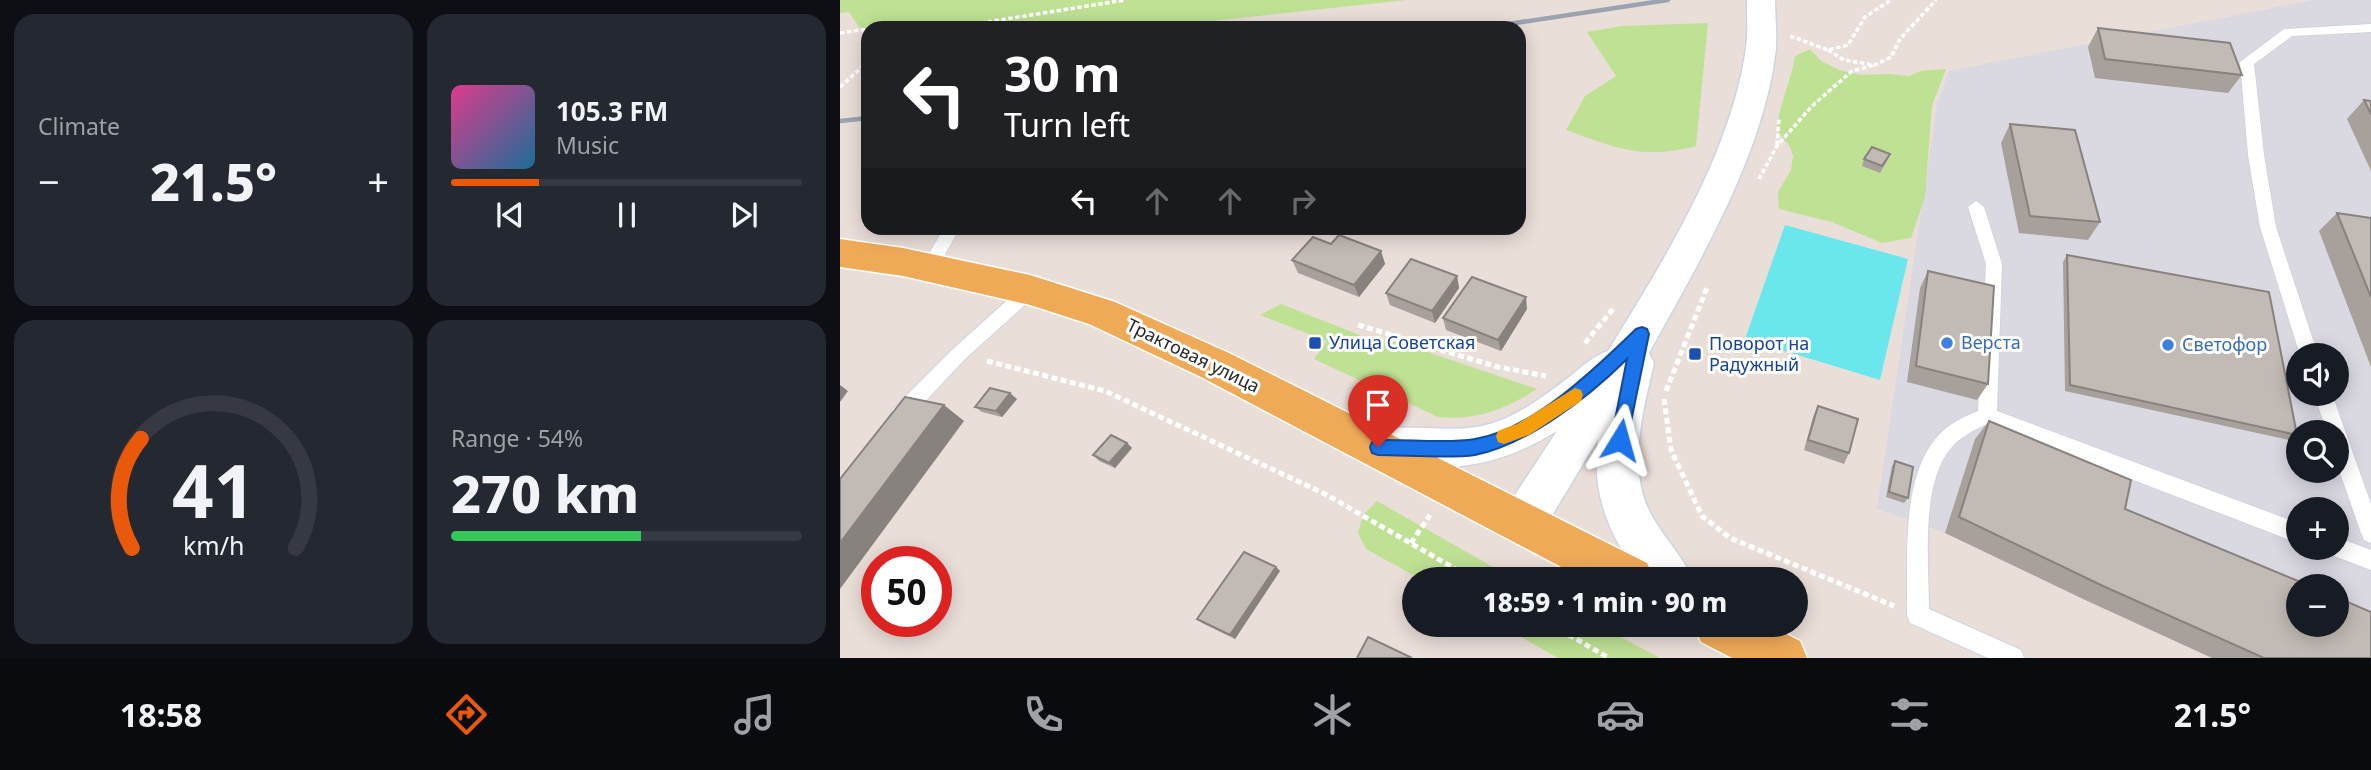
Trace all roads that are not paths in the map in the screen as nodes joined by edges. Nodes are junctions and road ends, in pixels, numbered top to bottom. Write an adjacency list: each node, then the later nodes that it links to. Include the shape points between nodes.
1 (1768, 22): 8 (main road, via 1742,122 1714,195)
2 (2371, 28): 9 (lane, via 2289,33 2247,62 2269,227)
3 (1976, 207): 10 (lane, via 1994,264)
4 (948, 235): 6 (lane)
5 (840, 253): 6 (main road, Трактовая улица)
6 (929, 267): 7 (main road, Трактовая улица)
7 (1030, 290): 11 (lane, via 958,354); 12 (main road, Трактовая улица, via 1102,313)
8 (1642, 334): 12 (main road, via 1595,380 1523,429 1475,447); 14 (main road); 20 (main road, via 1628,389 1618,484 1631,521)
9 (2305, 343)
10 (1987, 416): 15 (lane); 23 (lane, via 1967,423 1939,448 1921,497 1918,615)
11 (890, 428)
12 (1378, 447): 14 (main road, Трактовая улица)
13 (2349, 470): 16 (lane)
14 (1523, 522): 19 (main road, Трактовая улица)
15 (2286, 528)
16 (2371, 533)
17 (2349, 552): 18 (lane)
18 (2371, 560)
19 (1608, 567)
20 (1659, 567)
21 (1742, 637): 22 (main road)
22 (1783, 658)
23 (2014, 658)

